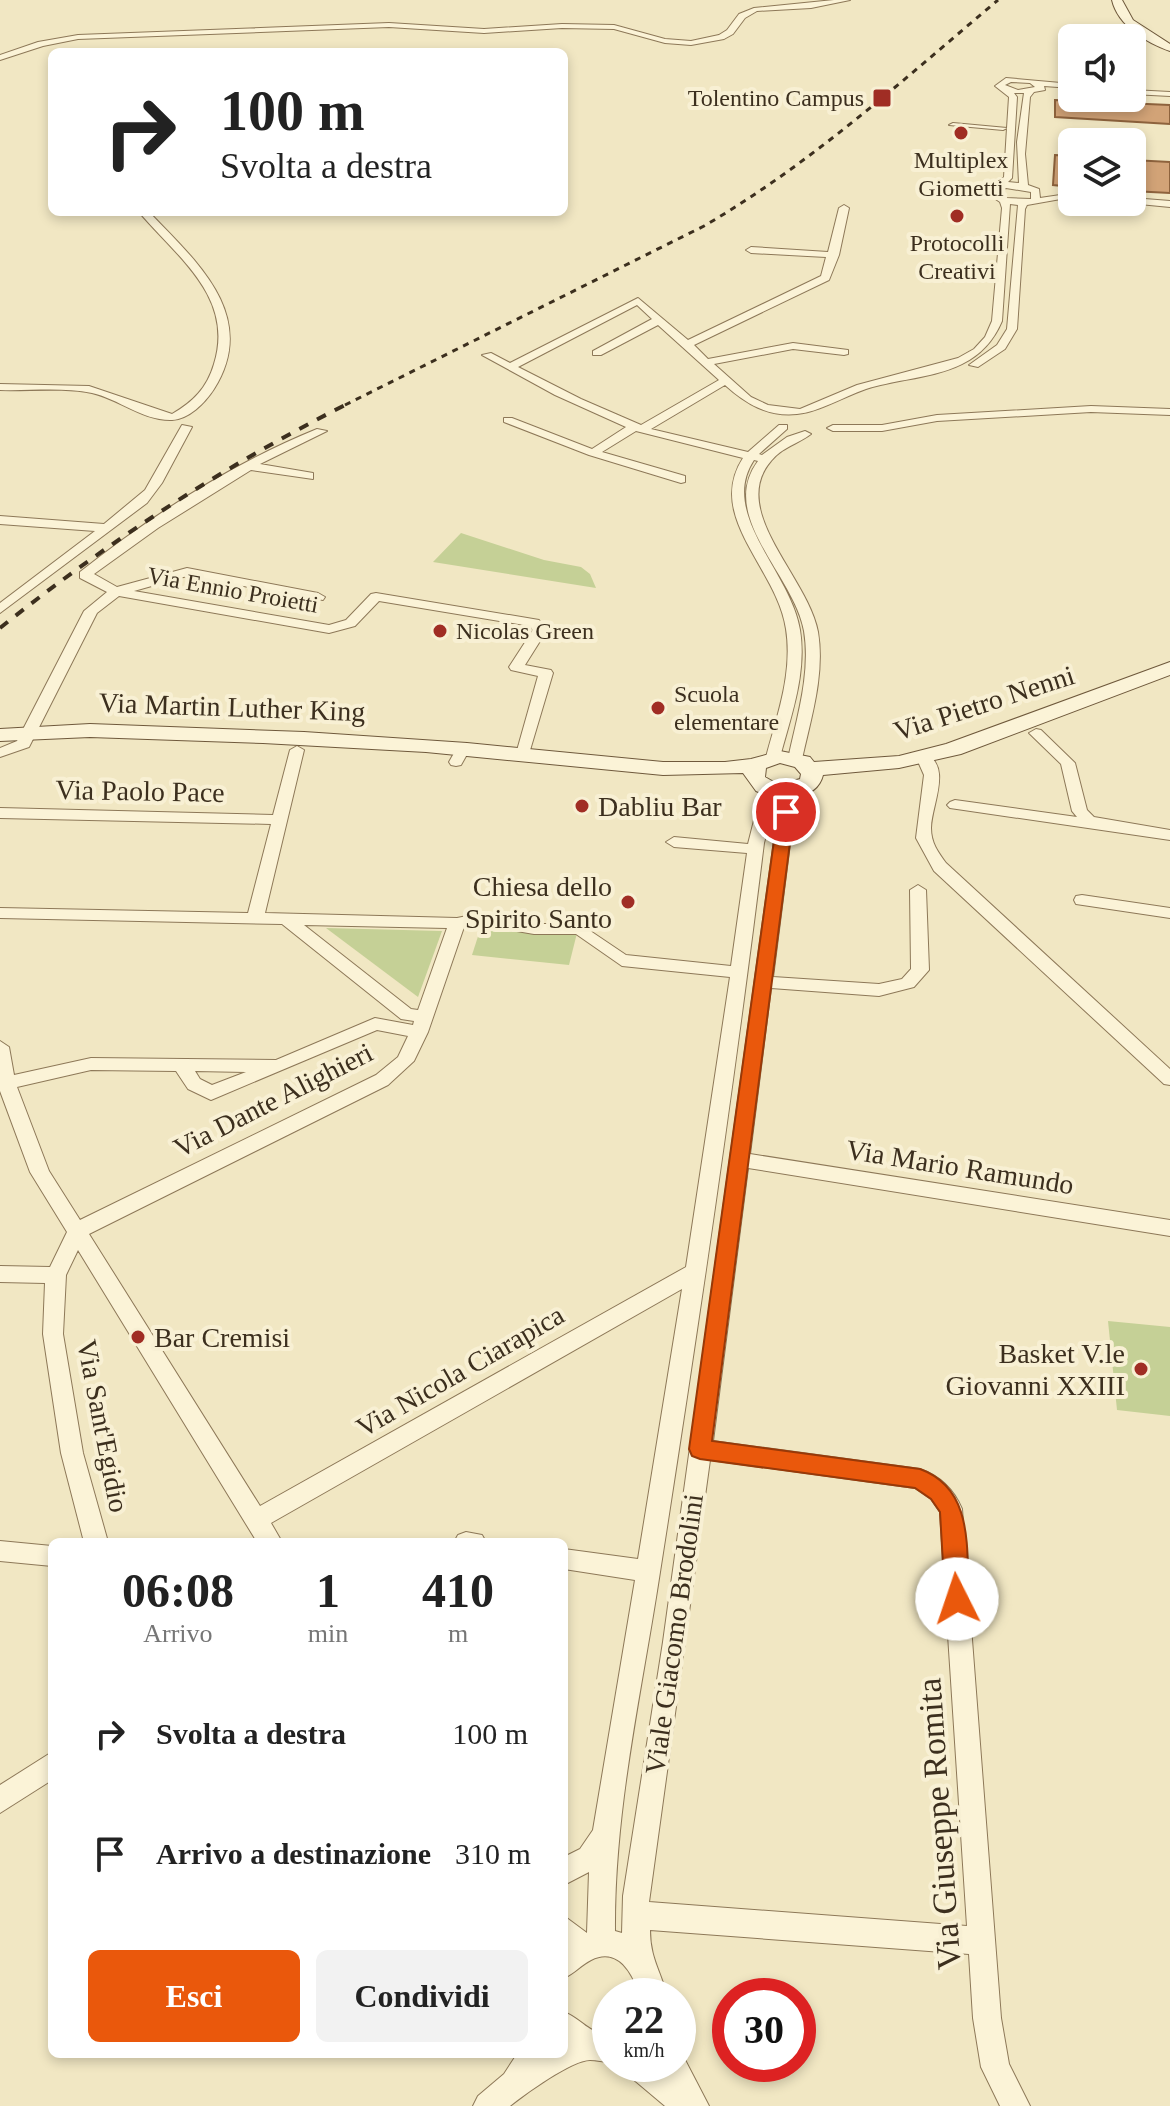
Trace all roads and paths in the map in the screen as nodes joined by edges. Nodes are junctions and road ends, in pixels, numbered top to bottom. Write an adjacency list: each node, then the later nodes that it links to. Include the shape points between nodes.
1 (847, 0): 4 (street, via 756,9 721,37 691,43 614,27 484,31 389,25 163,38 78,37)
2 (1117, 0): 3 (street, via 1126,19)
3 (1170, 48)
4 (0, 58)
5 (1036, 88): 6 (street); 11 (street, via 1014,80 999,84 1013,97 1008,178); 12 (street, via 1026,96)
6 (1058, 88)
7 (1146, 91): 8 (street)
8 (1170, 92)
9 (953, 125): 10 (street)
10 (992, 125)
11 (999, 186): 12 (street); 15 (street, via 990,194)
12 (1024, 187): 13 (street)
13 (1032, 197): 14 (street); 15 (street); 41 (street, via 1020,209 1014,321 1001,347 963,370 880,391)
14 (1058, 197)
15 (1004, 201): 35 (street, via 997,321 985,345 952,364 865,386)
16 (1146, 202): 17 (street)
17 (1170, 204)
18 (844, 208): 21 (street)
19 (148, 216): 32 (street, via 202,272 226,324 224,359)
20 (751, 250): 21 (street)
21 (834, 255): 23 (street, via 826,278)
22 (659, 320): 23 (street); 25 (street); 28 (street, via 638,301)
23 (688, 344): 27 (street)
24 (844, 352): 27 (street, via 793,346)
25 (597, 353)
26 (487, 355): 28 (street)
27 (707, 362): 29 (street)
28 (510, 367): 42 (street)
29 (726, 380): 33 (street); 42 (street)
30 (0, 387): 40 (street, via 89,389 115,396)
31 (1063, 403): 34 (street)
32 (196, 407): 39 (street); 40 (street)
33 (766, 408): 35 (street); 38 (street)
34 (1091, 409): 36 (street); 41 (street, via 937,418 882,428)
35 (800, 410): 38 (street); 41 (street, via 821,412)
36 (1170, 412)
37 (508, 420): 44 (street)
38 (782, 423): 41 (street); 45 (street)
39 (190, 424): 40 (street); 40 (street)
40 (173, 426): 50 (street, via 152,489)
41 (824, 426): 45 (street)
42 (638, 428): 44 (street); 45 (street)
43 (321, 431): 46 (street)
44 (593, 453): 48 (street)
45 (757, 458): 56 (street, via 737,483 734,497 739,520 785,598 795,658); 57 (street, via 750,497 756,521 802,599 811,632)
46 (248, 466): 47 (street); 51 (street, via 85,575)
47 (309, 476)
48 (681, 479)
49 (0, 520): 50 (street)
50 (109, 528): 53 (street)
51 (116, 592): 52 (street, via 187,572); 60 (street, via 91,611); 63 (street, Via Ennio Proietti, via 343,629 376,597 539,626 516,667 546,673)
52 (318, 597)
53 (0, 609)
54 (1170, 668): 65 (street, Via Pietro Nenni)
55 (1170, 683): 58 (street, Via Pietro Nenni)
56 (790, 688): 57 (street); 66 (street)
57 (809, 689): 66 (street)
58 (1036, 733): 65 (street, Via Pietro Nenni, via 967,760); 70 (street, via 1068,763 1080,811)
59 (0, 735): 60 (street, Via Martin Luther King)
60 (26, 738): 61 (street, Via Martin Luther King); 62 (street, Via Martin Luther King); 64 (street, Via Martin Luther King, via 47,728 302,736)
61 (297, 750): 64 (street, Via Martin Luther King); 69 (street)
62 (0, 751)
63 (523, 754): 64 (street, Via Martin Luther King); 66 (street, Via Martin Luther King)
64 (460, 755): 66 (street, Via Martin Luther King, via 638,779)
65 (928, 763): 66 (street, Via Pietro Nenni, via 905,775); 87 (street, via 923,836 940,867)
66 (783, 774): 73 (street, Viale Giacomo Brodolini); 82 (street, Viale Giacomo Brodolini, via 786,812)
67 (955, 805): 70 (street)
68 (0, 813): 69 (street, Via Paolo Pace)
69 (280, 820): 78 (street)
70 (1102, 825): 71 (street)
71 (1170, 835)
72 (674, 842): 73 (street)
73 (755, 849): 81 (street, Viale Giacomo Brodolini)
74 (918, 890): 82 (street, via 920,970 908,983 879,990)
75 (1082, 900): 77 (street)
76 (0, 913): 78 (street)
77 (1170, 913)
78 (255, 919): 79 (street)
79 (286, 919): 80 (street); 83 (street)
80 (457, 923): 81 (street, via 477,919 534,929 580,929 622,960); 83 (street, Via Dante Alighieri)
81 (738, 972): 92 (street, Viale Giacomo Brodolini)
82 (763, 982): 89 (street, Viale Giacomo Brodolini)
83 (422, 1024): 86 (street, via 375,1024); 91 (street, Via Dante Alighieri, via 405,1061 361,1093)
84 (0, 1047): 88 (street)
85 (181, 1064): 86 (street); 86 (street, via 194,1084 211,1093); 88 (street, via 91,1064)
86 (278, 1066)
87 (1170, 1079)
88 (6, 1083): 91 (street, via 40,1172)
89 (740, 1160): 90 (street, Via Mario Ramundo); 95 (street, Viale Giacomo Brodolini)
90 (1170, 1228)
91 (77, 1231): 94 (street, Via Sant'Egidio); 96 (street)
92 (693, 1273): 96 (street, Via Nicola Ciarapica); 102 (street, Viale Giacomo Brodolini)
93 (0, 1274): 94 (street)
94 (56, 1275): 97 (street, Via Sant'Egidio, via 56,1370)
95 (700, 1449): 107 (street, Viale Giacomo Brodolini); 108 (street, Via Giuseppe Romita, via 920,1479 951,1509)
96 (256, 1520): 98 (street)
97 (95, 1538)
98 (267, 1538)
99 (0, 1551): 100 (street)
100 (48, 1556)
101 (568, 1560): 102 (street)
102 (649, 1571): 105 (street, Viale Giacomo Brodolini)
103 (48, 1768): 104 (street)
104 (0, 1800)
105 (606, 1835): 106 (street, via 589,1858); 109 (street, Viale Giacomo Brodolini, via 599,1888)
106 (568, 1870)
107 (636, 1915): 108 (street); 110 (street, Viale Giacomo Brodolini)
108 (982, 1941): 124 (street, Via Giuseppe Romita, via 995,2067)
109 (578, 1946): 110 (street, via 626,1948)
110 (636, 1956): 111 (street)
111 (649, 1978)
112 (568, 2030): 113 (street)
113 (592, 2045)
114 (592, 2048): 115 (street)
115 (568, 2054)
116 (531, 2058): 120 (street)
117 (560, 2058): 120 (street)
118 (659, 2082): 122 (street)
119 (681, 2082): 123 (street)
120 (514, 2084): 121 (street)
121 (488, 2106)
122 (688, 2106)
123 (694, 2106)
124 (1015, 2106)

